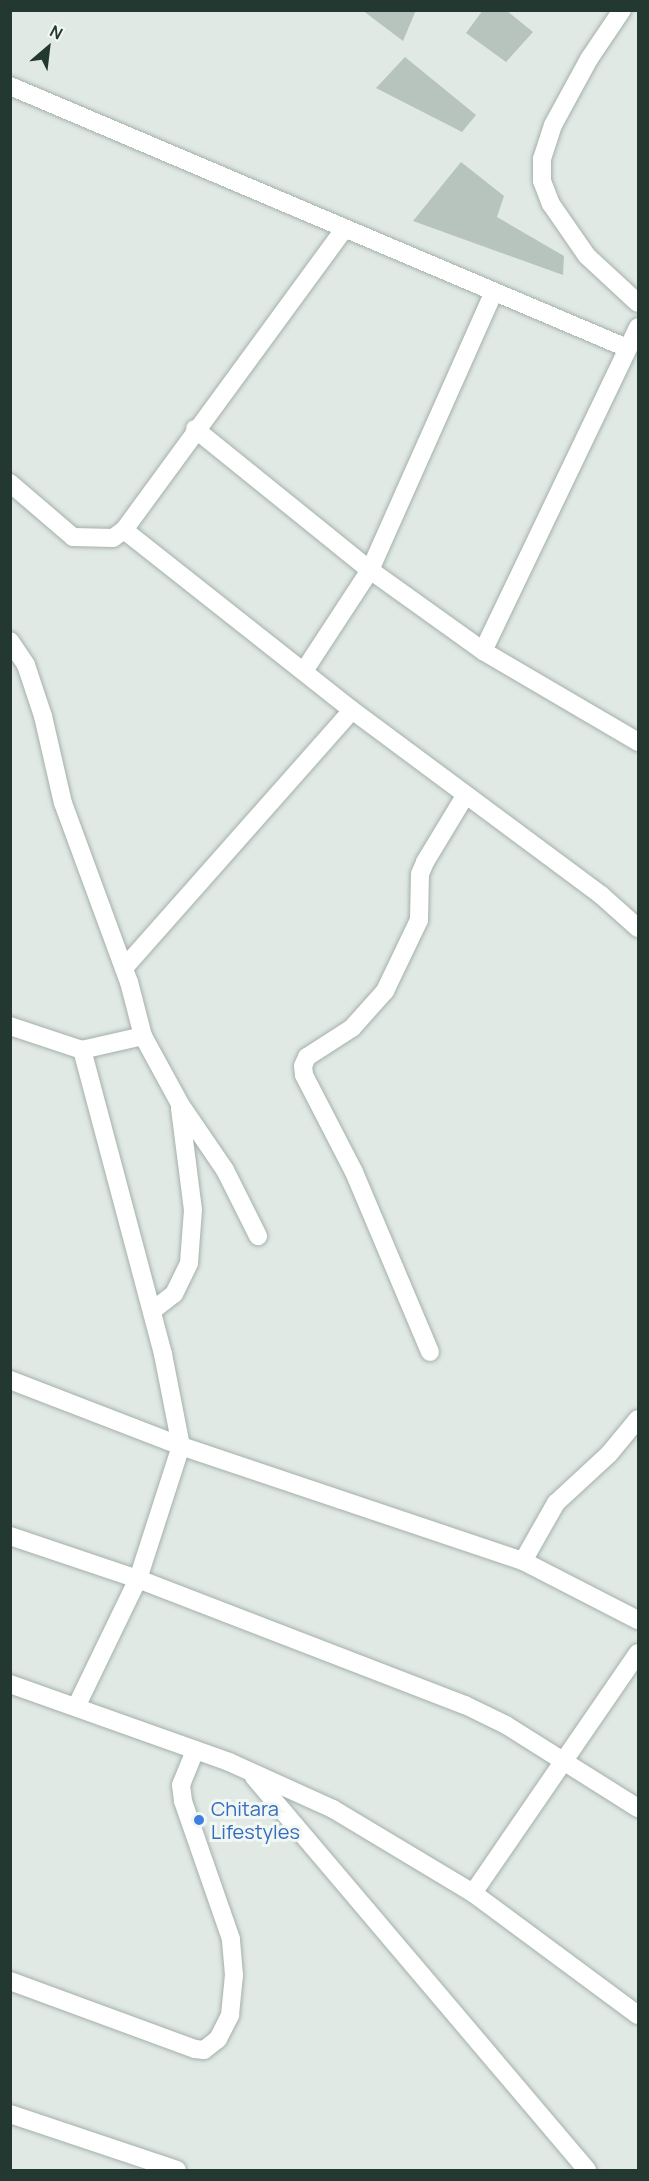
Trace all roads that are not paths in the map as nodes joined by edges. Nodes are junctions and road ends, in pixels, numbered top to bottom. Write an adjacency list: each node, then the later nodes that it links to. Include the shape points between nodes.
1 (622, 10): 5 (street, via 553,125 542,159 542,181 550,204 587,256)
2 (10, 86): 3 (street)
3 (344, 229): 4 (street); 8 (street)
4 (493, 294): 7 (street); 11 (street)
5 (639, 303)
6 (639, 327): 7 (street)
7 (627, 348): 13 (street)
8 (195, 429): 10 (street); 11 (street)
9 (10, 483): 10 (street, via 73,537 113,538)
10 (124, 530): 14 (street)
11 (370, 570): 13 (street); 14 (street)
12 (10, 641): 19 (street, via 26,665 43,716 63,803)
13 (483, 651): 16 (street)
14 (304, 670): 15 (street)
15 (352, 710): 17 (street); 19 (street)
16 (636, 735)
17 (465, 796): 18 (street); 26 (street, via 420,874 419,920 385,991 352,1028 307,1057 303,1066 304,1075 354,1172)
18 (639, 928)
19 (124, 968): 21 (street)
20 (10, 1026): 22 (street)
21 (143, 1036): 22 (street); 23 (street)
22 (82, 1050): 25 (street)
23 (180, 1104): 24 (street, via 225,1170); 25 (street, via 193,1210 189,1263 174,1294)
24 (258, 1236)
25 (152, 1311): 29 (street)
26 (430, 1352)
27 (10, 1380): 29 (street)
28 (639, 1419): 31 (street, via 609,1454 556,1503)
29 (181, 1446): 31 (street); 32 (street)
30 (10, 1536): 32 (street)
31 (523, 1561): 33 (street)
32 (138, 1579): 36 (street); 38 (street, via 465,1705)
33 (639, 1620)
34 (639, 1653): 38 (street)
35 (10, 1684): 36 (street)
36 (77, 1705): 37 (street)
37 (195, 1750): 39 (street); 42 (street, via 181,1785 183,1801 231,1939 230,2015 218,2039 204,2050 195,2049)
38 (567, 1762): 40 (street); 41 (street)
39 (250, 1773): 41 (street, via 333,1809); 46 (street)
40 (639, 1808)
41 (473, 1893): 43 (street)
42 (10, 1981)
43 (639, 2014)
44 (10, 2114): 45 (street)
45 (177, 2170)
46 (587, 2170)

